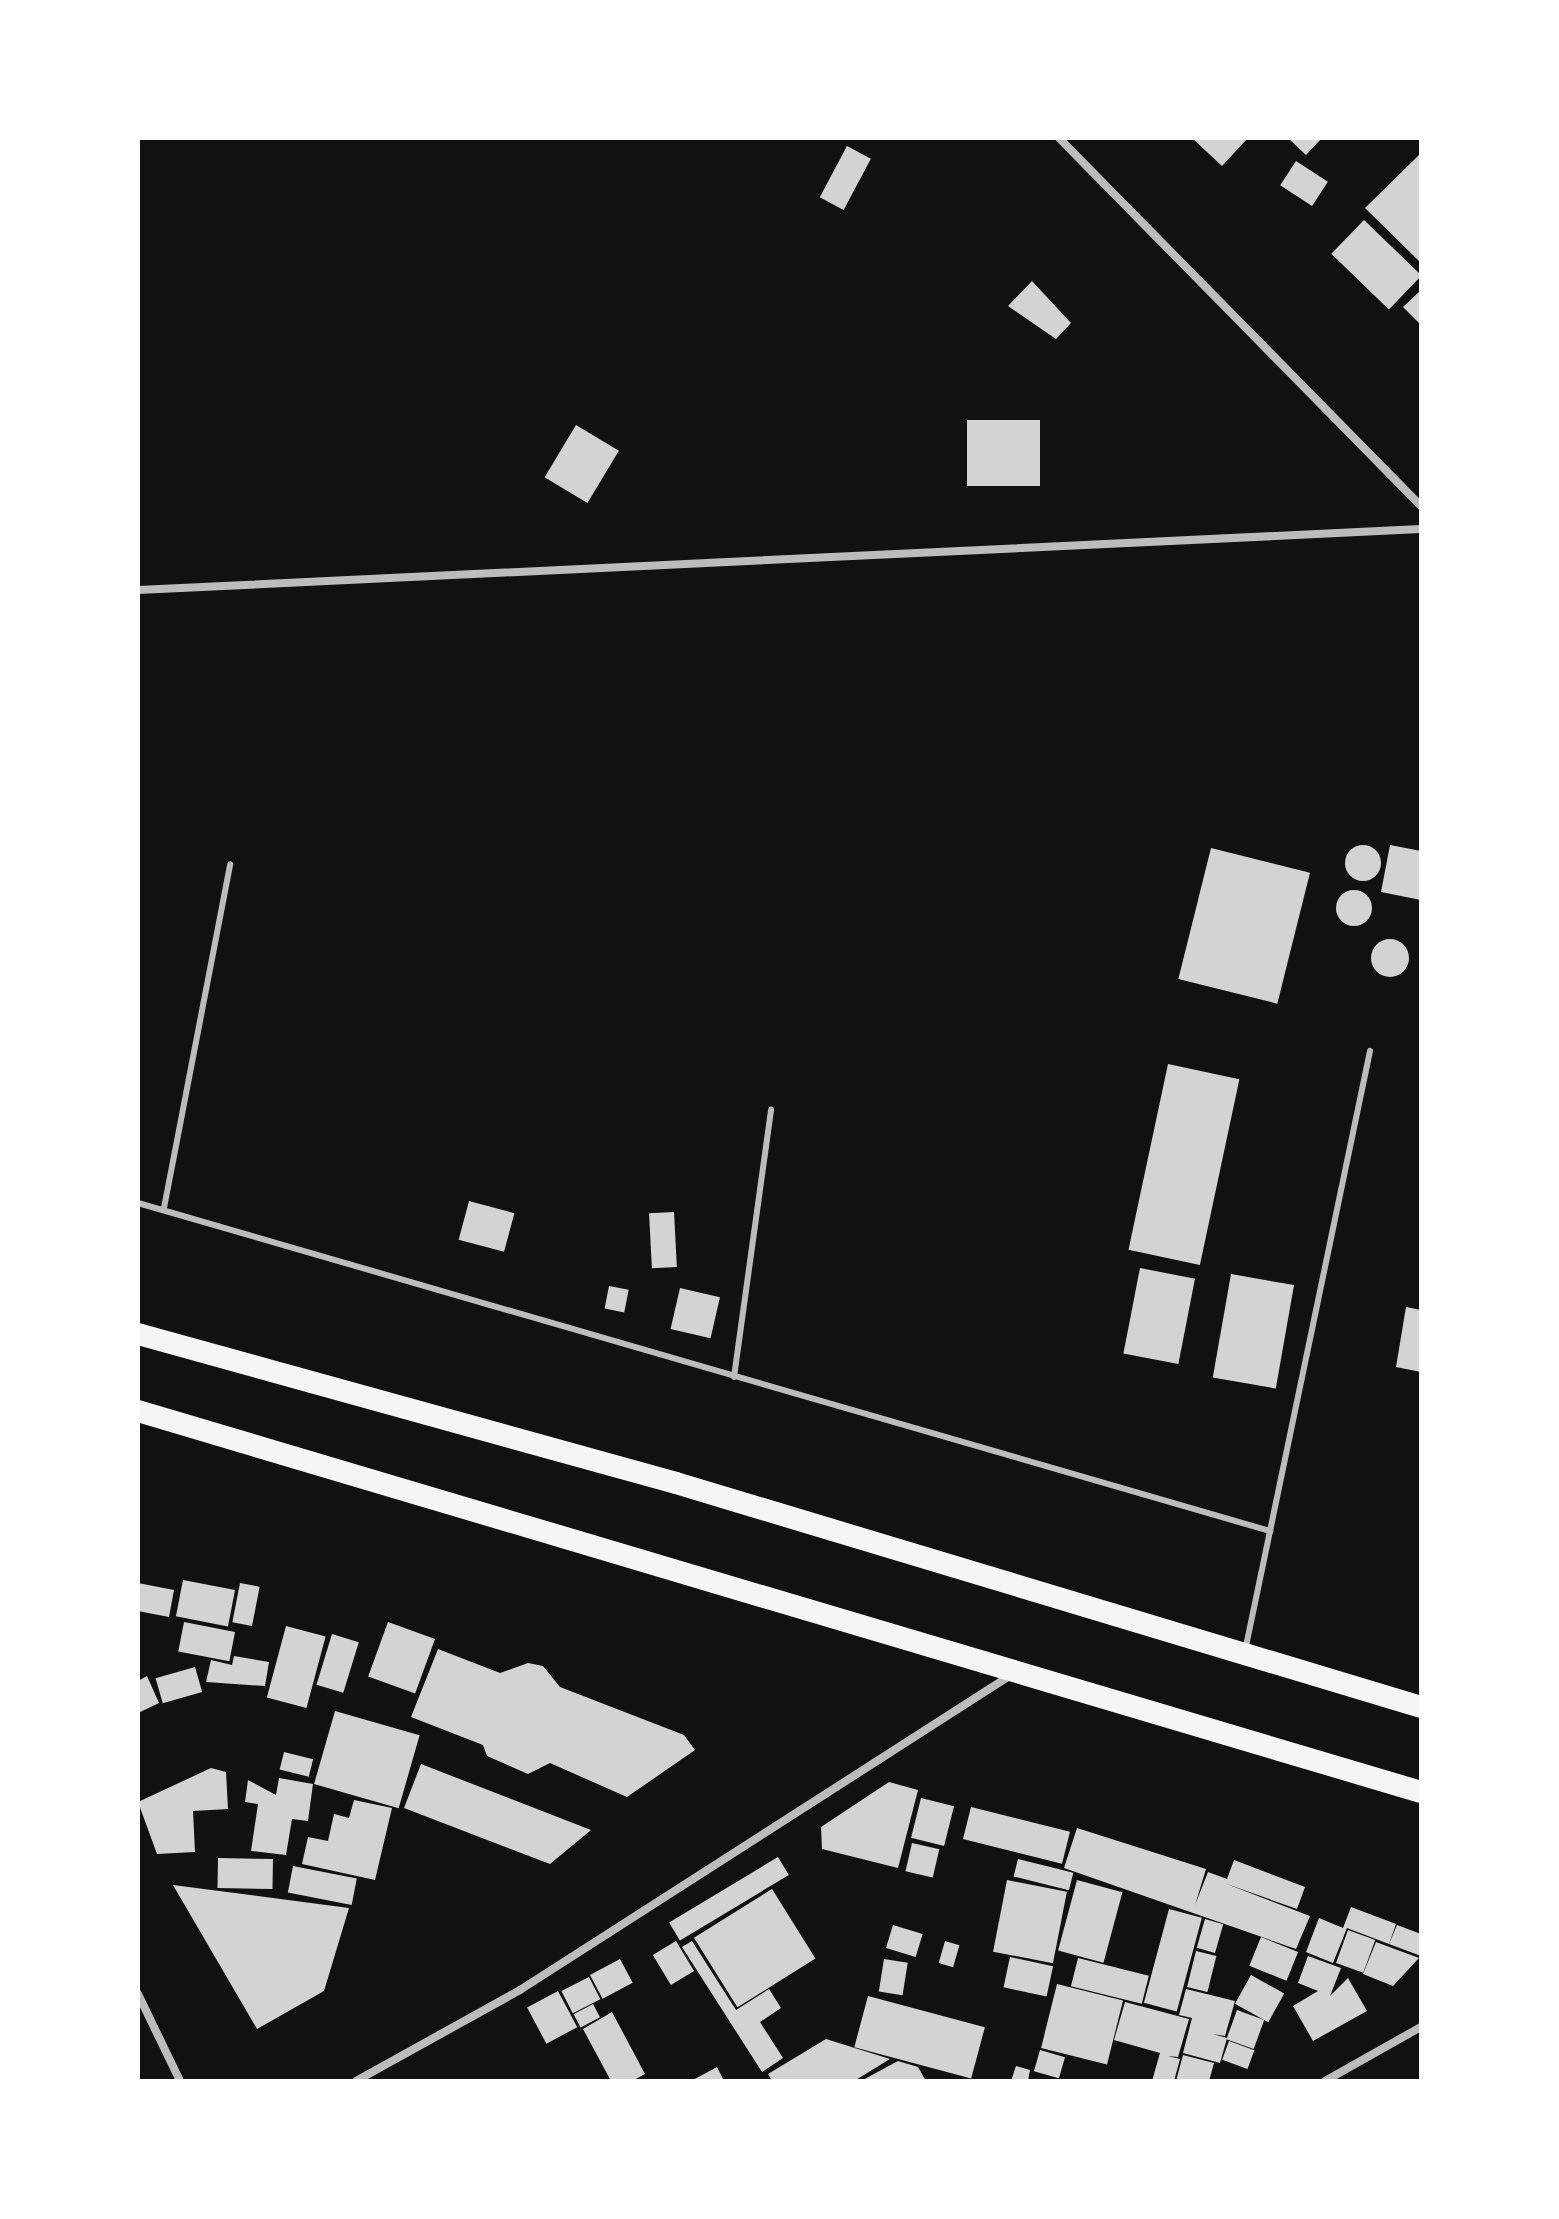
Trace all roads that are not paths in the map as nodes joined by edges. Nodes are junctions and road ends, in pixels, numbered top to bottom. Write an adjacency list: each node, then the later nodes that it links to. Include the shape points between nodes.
1 (1059, 138): 2 (street)
2 (1421, 506)
3 (1421, 529): 4 (street)
4 (138, 590)
5 (230, 864): 9 (lane)
6 (1370, 1051): 13 (lane)
7 (771, 1110): 11 (lane)
8 (138, 1203): 9 (lane)
9 (164, 1208): 11 (lane)
10 (138, 1334): 14 (highway, via 676,1483)
11 (734, 1377): 13 (lane)
12 (138, 1411): 15 (highway)
13 (1270, 1531): 14 (lane)
14 (1245, 1654): 16 (highway)
15 (1016, 1672): 17 (highway); 21 (street, via 520,1990)
16 (1421, 1707)
17 (1421, 1792)
18 (138, 1994): 20 (street)
19 (1421, 2027): 22 (street)
20 (180, 2081)
21 (356, 2081)
22 (1325, 2081)

